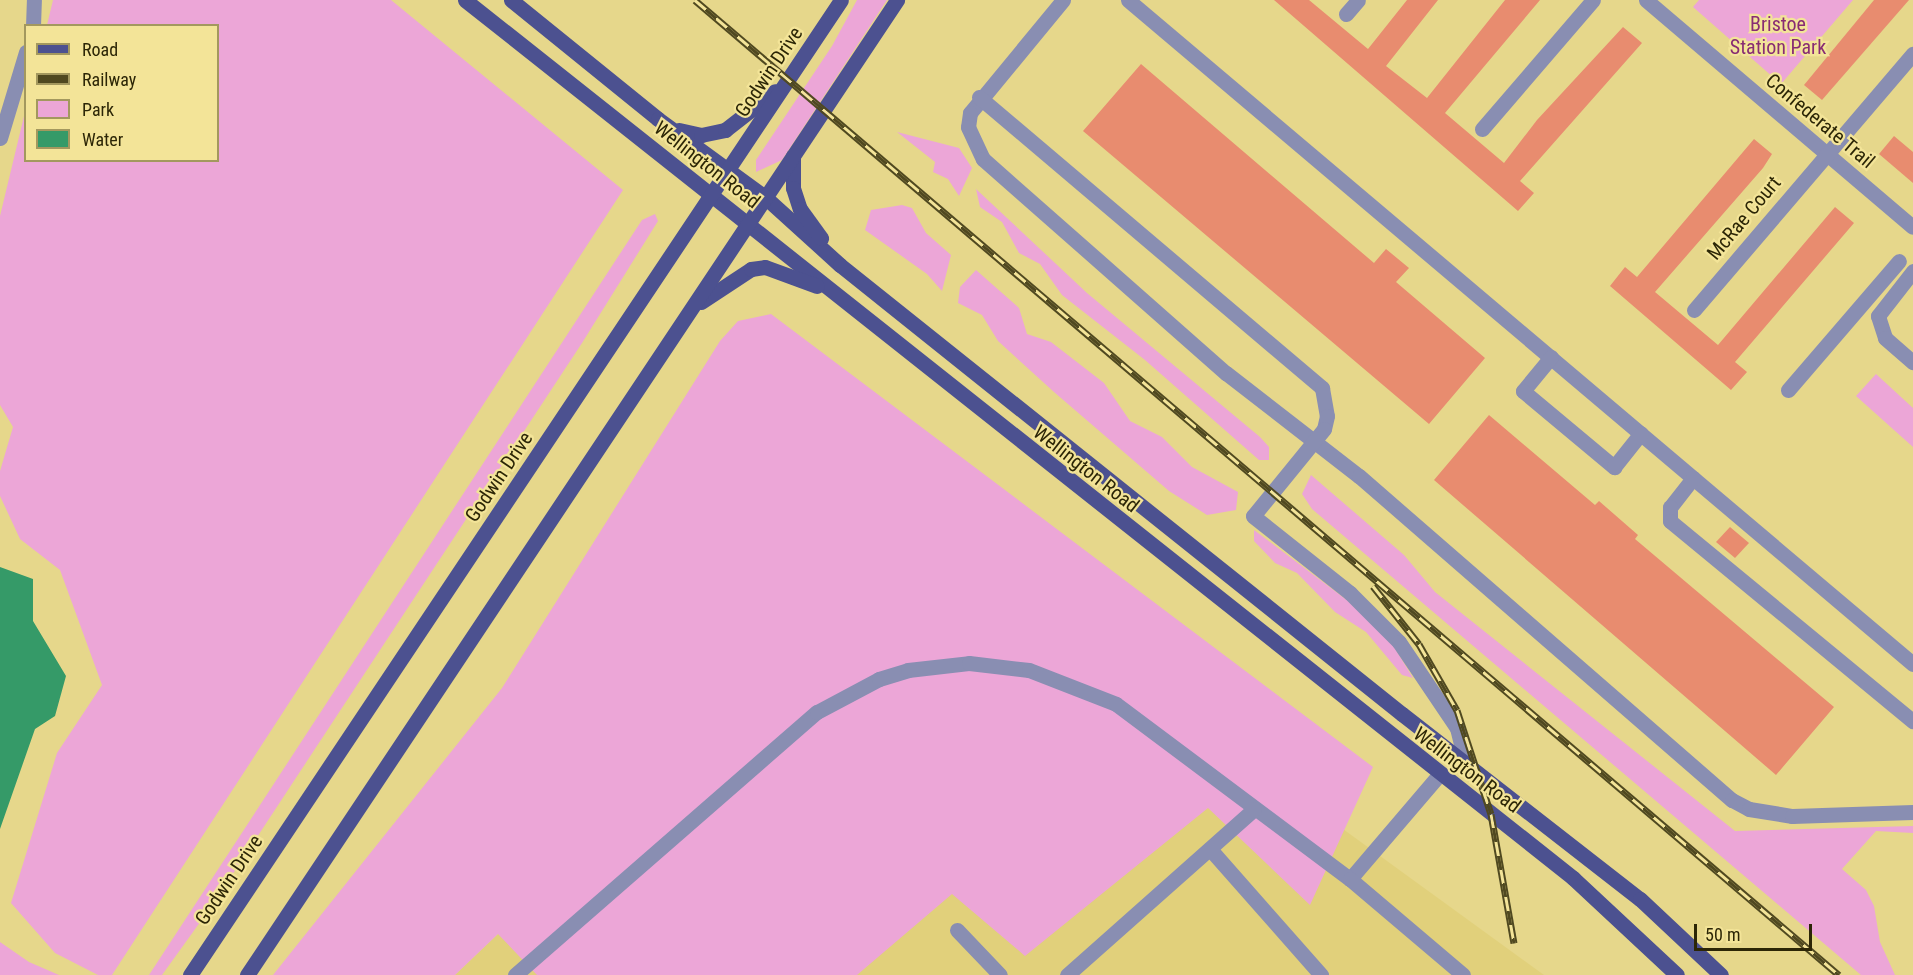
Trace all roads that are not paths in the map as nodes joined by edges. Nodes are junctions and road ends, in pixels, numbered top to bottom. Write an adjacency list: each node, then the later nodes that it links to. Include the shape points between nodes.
1 (34, 0): 12 (street)
2 (465, 0): 23 (main road, Wellington Road)
3 (512, 0): 17 (main road, Wellington Road)
4 (841, 0): 15 (main road, Godwin Drive)
5 (897, 0): 21 (main road)
6 (1063, 0): 16 (street)
7 (1128, 0): 35 (street)
8 (1358, 0): 11 (street)
9 (1593, 0): 18 (street)
10 (1646, 0): 20 (street, Confederate Trail)
11 (1346, 14)
12 (33, 24)
13 (1913, 54): 20 (street, McRae Court)
14 (24, 59): 19 (street)
15 (789, 80): 17 (main road, via 718,132 690,134); 22 (main road, Godwin Drive)
16 (979, 97): 39 (street, via 968,127 982,159 1218,365); 39 (street, via 1152,248 1316,380 1326,396 1328,416)
17 (658, 119): 22 (main road, Wellington Road)
18 (1482, 129)
19 (0, 138)
20 (1827, 154): 26 (street, Confederate Trail); 33 (street, McRae Court)
21 (794, 155): 24 (main road); 28 (main road, via 793,188 800,209)
22 (728, 170): 23 (main road, Godwin Drive); 24 (main road, Wellington Road)
23 (711, 196): 25 (main road, Wellington Road); 51 (main road, Godwin Drive)
24 (765, 197): 25 (main road); 28 (main road, Wellington Road)
25 (748, 223): 30 (main road, Wellington Road); 34 (main road)
26 (1913, 227)
27 (1899, 261): 31 (street)
28 (840, 265): 43 (main road, Wellington Road)
29 (1913, 271): 32 (street)
30 (825, 289): 34 (main road, via 765,267 751,269); 44 (main road, Wellington Road)
31 (1867, 298): 32 (street); 37 (street)
32 (1881, 308): 36 (street, via 1881,333)
33 (1694, 310)
34 (689, 311): 52 (main road)
35 (1551, 357): 38 (street); 38 (street, via 1523,391 1614,467)
36 (1913, 362)
37 (1788, 390)
38 (1641, 433): 40 (street)
39 (1315, 441): 43 (street, via 1253,516 1350,593 1399,642 1457,728); 46 (street, via 1732,800 1749,809 1792,816)
40 (1693, 478): 41 (street); 42 (street, via 1670,507 1670,521)
41 (1913, 664)
42 (1913, 721)
43 (1466, 764): 58 (main road, Wellington Road, via 1640,899)
44 (1438, 776): 48 (street); 57 (main road, Wellington Road, via 1572,878)
45 (1254, 809): 47 (street); 48 (street); 53 (street, via 1132,715 1088,690 993,664 909,670 848,693 788,734)
46 (1913, 812)
47 (1210, 849): 55 (street); 56 (street)
48 (1350, 879): 50 (street)
49 (957, 930): 54 (street)
50 (1458, 974)
51 (190, 975)
52 (247, 975)
53 (515, 975)
54 (1000, 975)
55 (1067, 975)
56 (1322, 975)
57 (1677, 975)
58 (1721, 975)

